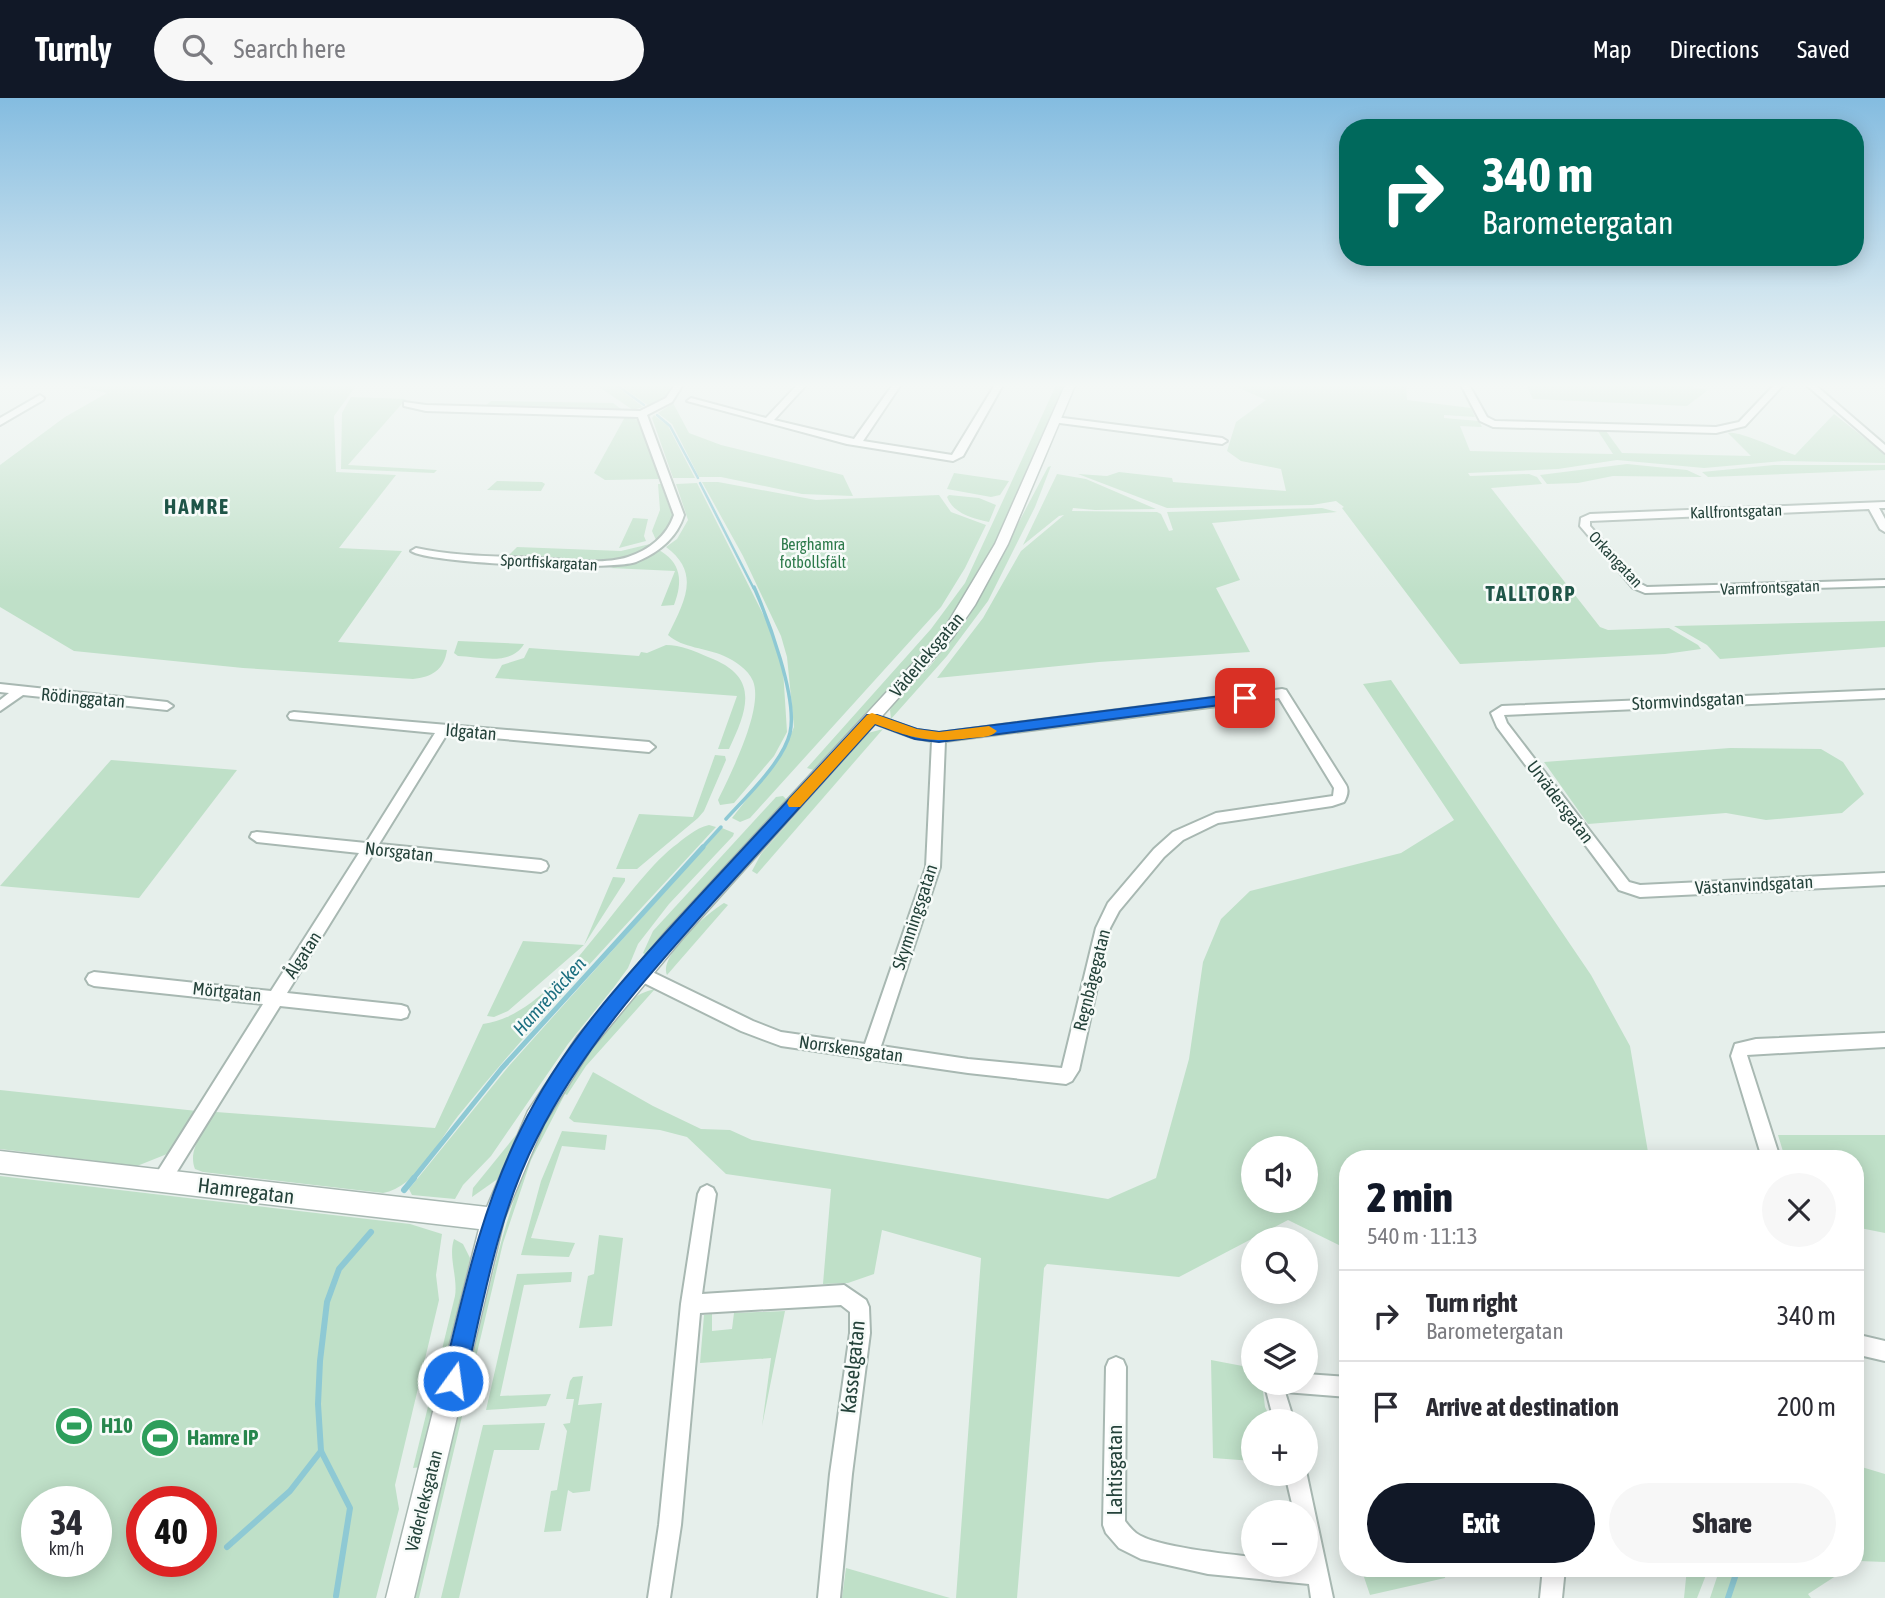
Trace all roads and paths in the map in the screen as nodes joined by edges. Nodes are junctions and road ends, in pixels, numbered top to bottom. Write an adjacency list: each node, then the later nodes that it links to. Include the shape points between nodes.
1 (656, 453): 9 (street, Sportfiskargatan, via 679,515 662,543 633,559 604,565)
2 (920, 453): 3 (street, via 948,458)
3 (960, 453)
4 (1042, 453): 19 (street, Väderleksgatan, via 1023,501 965,612)
5 (1885, 505): 6 (street, Kallfrontsgatan)
6 (1873, 506): 7 (street, Kallfrontsgatan); 8 (street)
7 (1587, 518): 11 (street, Orkangatan, via 1586,526 1637,586)
8 (1885, 529)
9 (416, 551)
10 (1885, 583): 11 (street, Varmfrontsgatan)
11 (1655, 591)
12 (0, 688): 13 (street, Rödinggatan)
13 (18, 692): 15 (street, Rödinggatan); 16 (street)
14 (1885, 694): 18 (street, Stormvindsgatan, via 1502,710)
15 (167, 706)
16 (0, 707)
17 (294, 716): 20 (street, Idgatan)
18 (1497, 717): 27 (street, Urvädersgatan)
19 (872, 718): 21 (street, via 915,734); 28 (street, Väderleksgatan)
20 (443, 729): 22 (street, Idgatan); 24 (street, Ålgatan)
21 (939, 737): 33 (street, Skymningsgatan, via 933,867); 34 (street, Regnbågegatan, via 1282,693 1341,788 1342,795 1332,801 1216,818 1178,836 1159,853 1113,907 1103,928)
22 (649, 747)
23 (257, 837): 24 (street, Norsgatan)
24 (370, 850): 25 (street, Norsgatan); 30 (street, Ålgatan)
25 (541, 866)
26 (1885, 878): 27 (street, Västanvindsgatan, via 1640,891)
27 (1624, 886)
28 (641, 974): 33 (street, Norrskensgatan, via 781,1039); 39 (street, Väderleksgatan, via 556,1082 530,1130)
29 (94, 979): 30 (street, Mörtgatan)
30 (276, 997): 31 (street, Mörtgatan); 37 (street, Ålgatan)
31 (401, 1012)
32 (1885, 1040): 35 (street, via 1741,1049 1739,1056)
33 (871, 1051): 34 (street, Norrskensgatan, via 1056,1076 1066,1076)
34 (1071, 1070)
35 (1768, 1150)
36 (0, 1162): 37 (street, Hamregatan)
37 (162, 1180): 39 (street, Hamregatan)
38 (707, 1195): 40 (street)
39 (493, 1219): 49 (street, Väderleksgatan)
40 (691, 1304): 50 (street); 51 (street, Kasselgatan, via 844,1295 859,1307 860,1333)
41 (1864, 1346): 42 (street)
42 (1885, 1351)
43 (1116, 1367): 46 (street, Lahtisgatan, via 1114,1525 1142,1548)
44 (1318, 1385): 45 (street)
45 (1339, 1386)
46 (1241, 1567)
47 (1318, 1573): 52 (street)
48 (1554, 1577): 53 (street)
49 (400, 1598)
50 (659, 1598)
51 (829, 1598)
52 (1322, 1598)
53 (1551, 1598)

